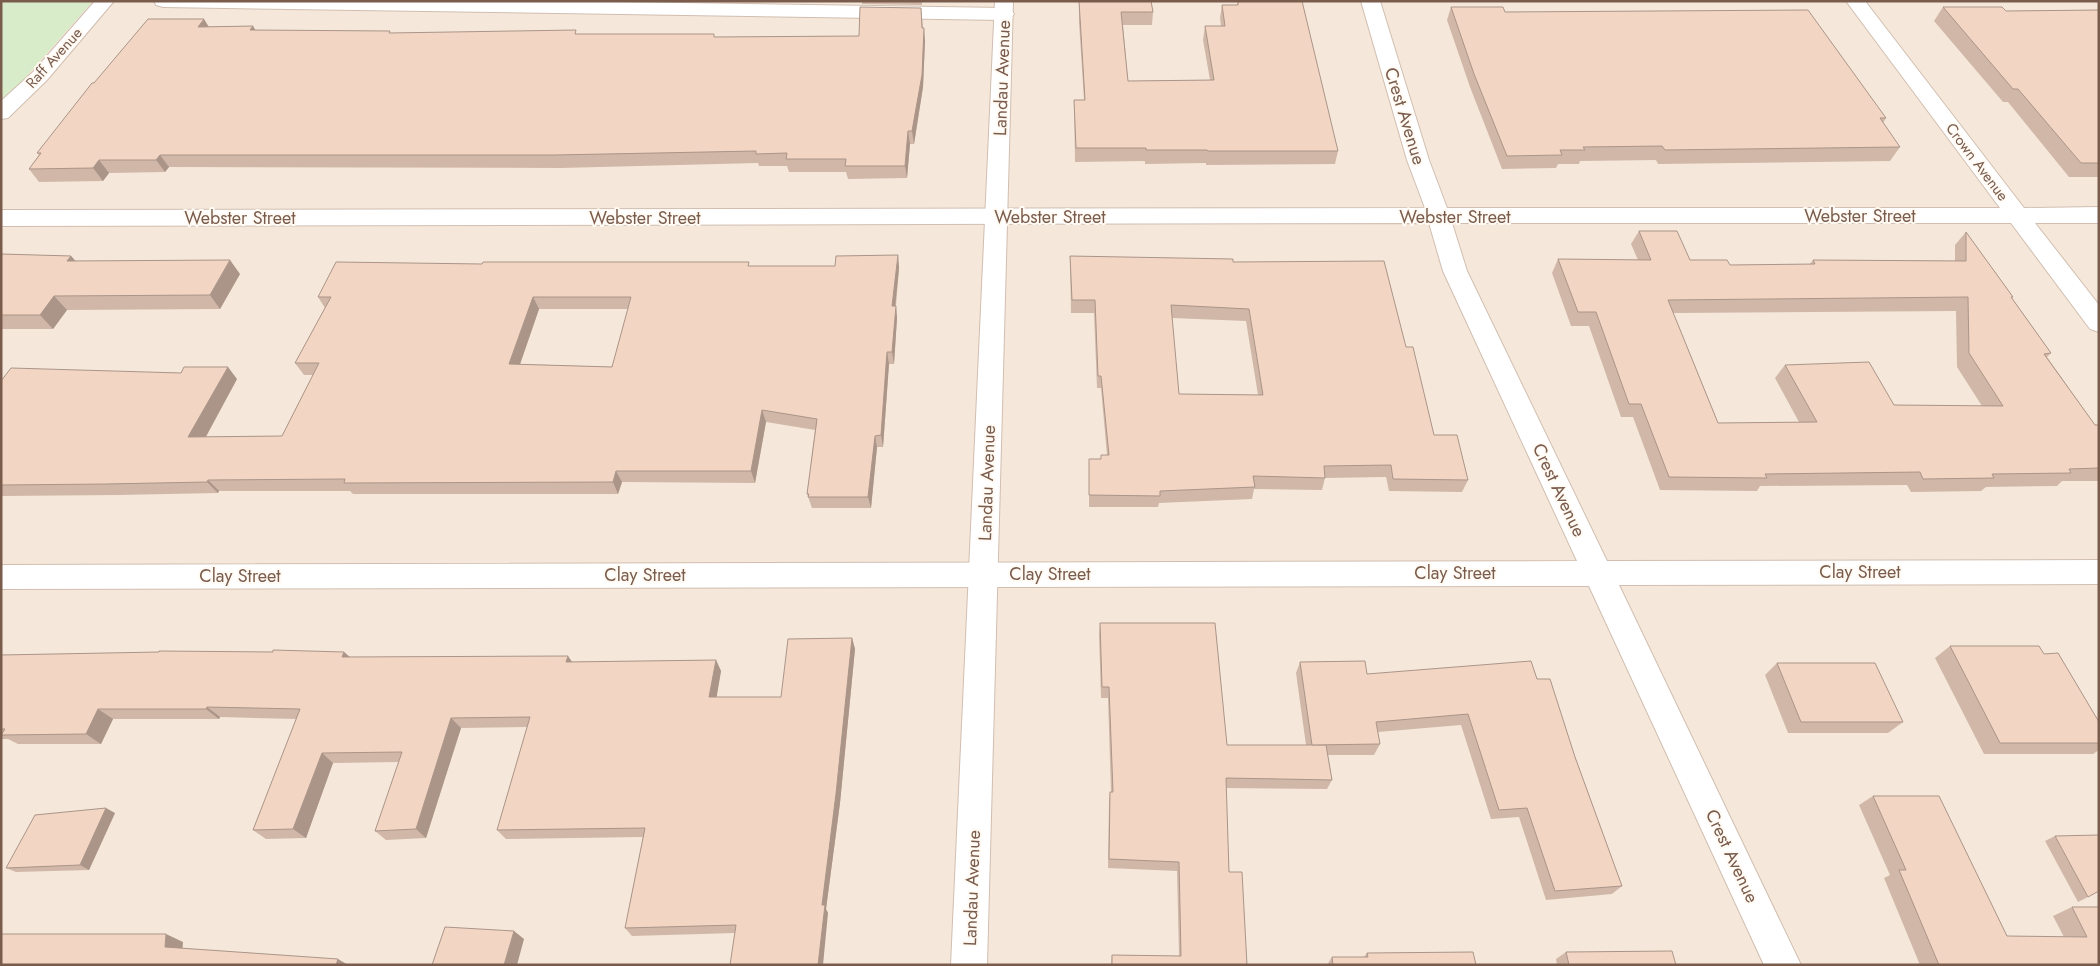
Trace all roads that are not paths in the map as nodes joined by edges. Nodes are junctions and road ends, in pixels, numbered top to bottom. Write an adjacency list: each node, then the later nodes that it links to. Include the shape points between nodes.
1 (105, 1): 6 (street, Raff Avenue, via 40,76)
2 (163, 1): 5 (street)
3 (1370, 1): 10 (street, Crest Avenue, via 1418,160)
4 (1855, 1): 8 (street, Crown Avenue)
5 (1004, 7): 9 (street, Landau Avenue)
6 (1, 113)
7 (2099, 215): 8 (street, Webster Street)
8 (2018, 216): 10 (street, Webster Street); 12 (street, Crown Avenue)
9 (996, 217): 10 (street, Webster Street); 11 (street, Webster Street); 15 (street, Landau Avenue)
10 (1440, 217): 13 (street, Crest Avenue, via 1455,271)
11 (1, 218)
12 (2099, 323)
13 (1598, 572): 14 (street, Clay Street); 15 (street, Clay Street); 18 (street, Crest Avenue)
14 (2099, 572)
15 (984, 574): 16 (street, Clay Street); 17 (street, Landau Avenue)
16 (1, 577)
17 (969, 965)
18 (1783, 965)

